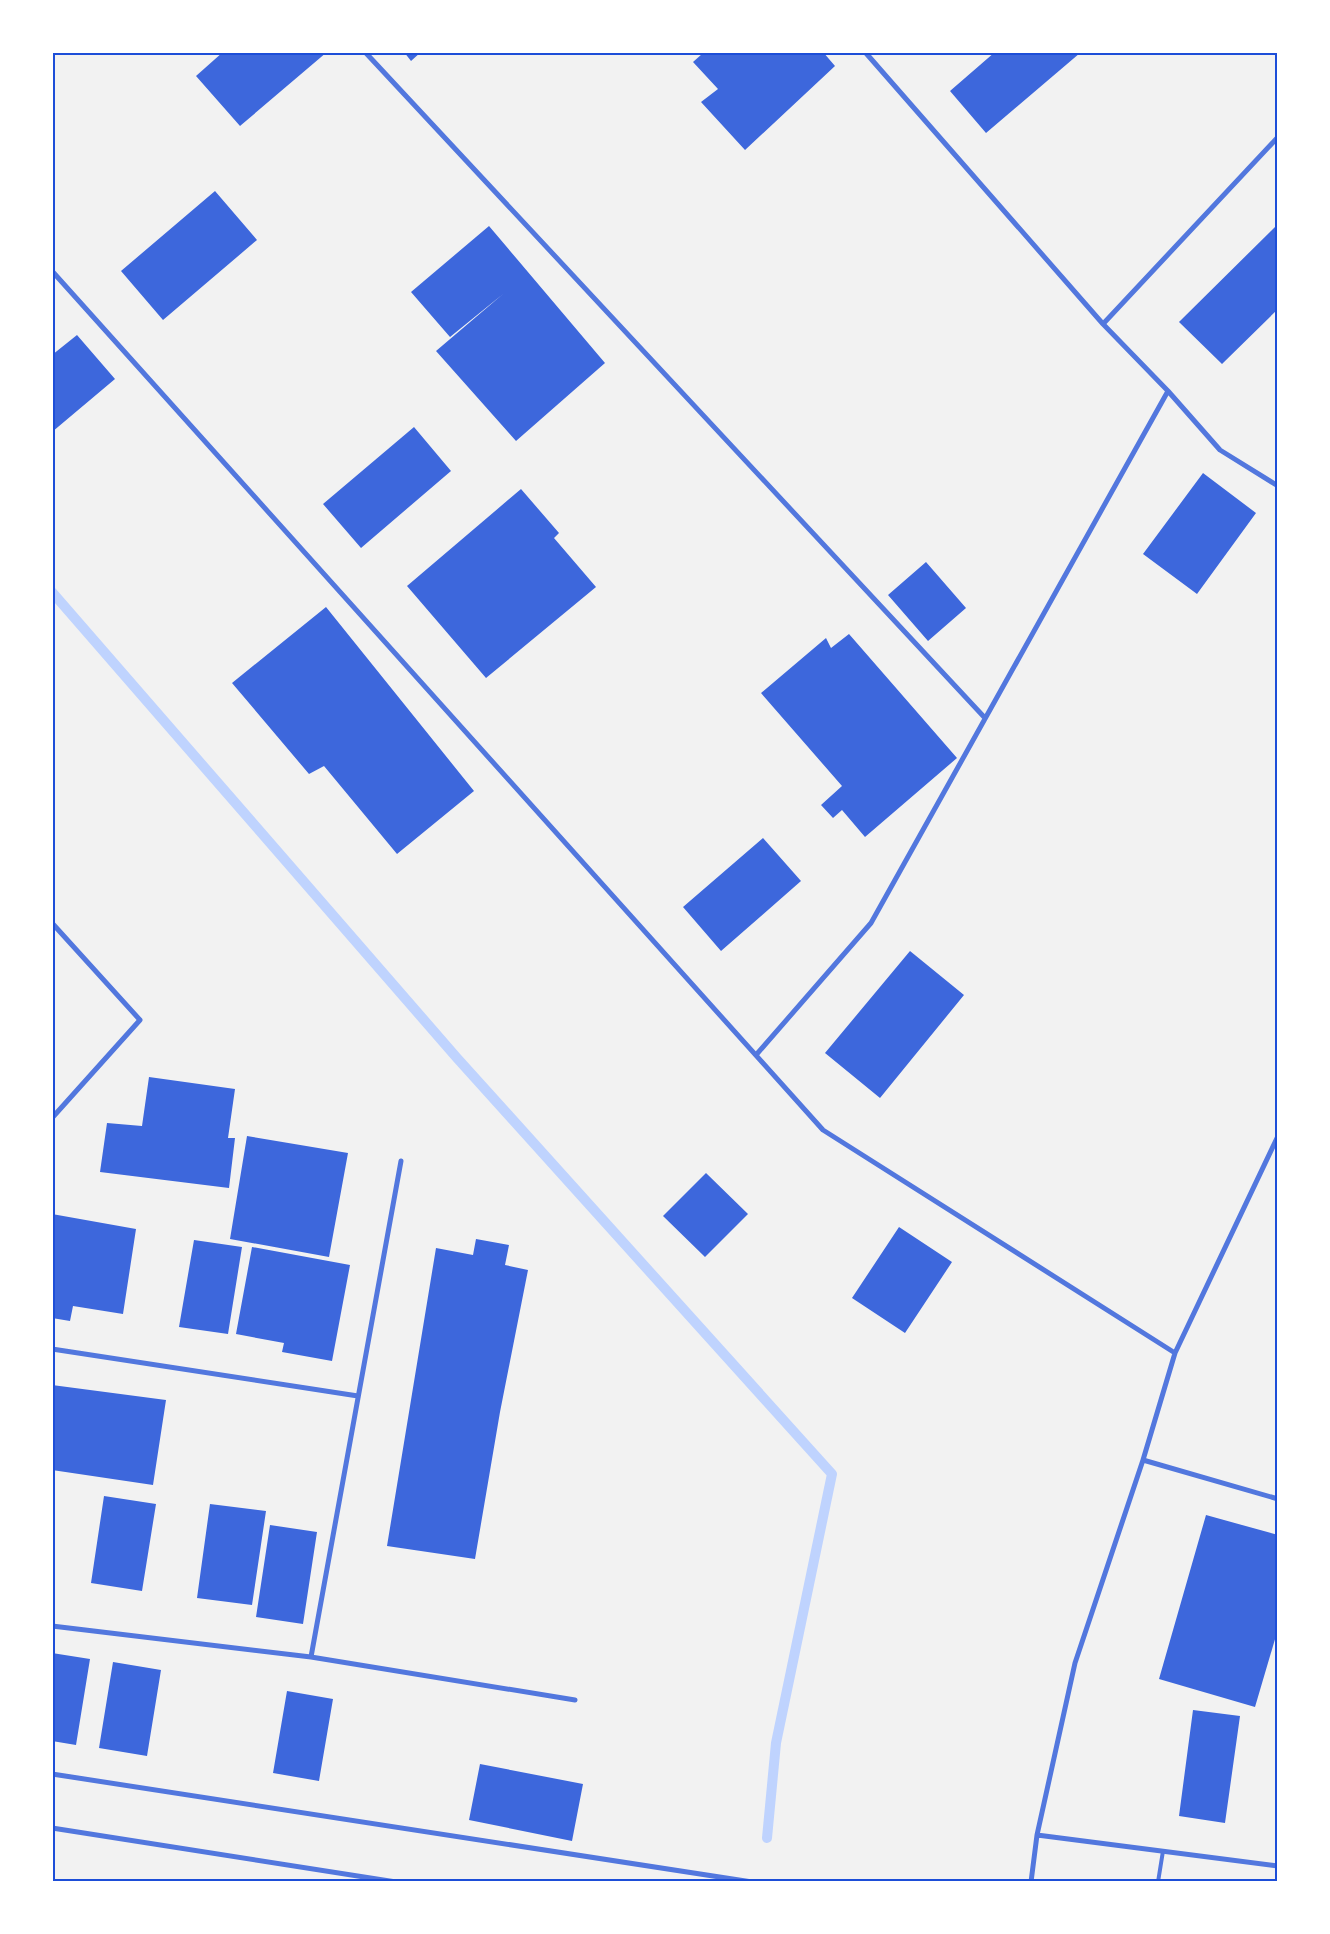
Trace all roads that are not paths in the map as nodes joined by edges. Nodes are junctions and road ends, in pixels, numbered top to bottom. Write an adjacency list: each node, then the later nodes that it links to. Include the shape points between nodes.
1 (366, 52): 8 (street)
2 (865, 52): 5 (street)
3 (1278, 136): 5 (street)
4 (52, 271): 10 (street)
5 (1103, 324): 6 (street)
6 (1168, 391): 7 (street, via 1220,450); 8 (street)
7 (1278, 486)
8 (985, 718): 10 (street, via 870,923)
9 (52, 923): 11 (street, via 140,1020)
10 (756, 1055): 15 (street, via 823,1130)
11 (52, 1118)
12 (1278, 1136): 15 (street)
13 (401, 1161): 16 (street)
14 (52, 1349): 16 (street)
15 (1175, 1353): 17 (street)
16 (358, 1396): 20 (street)
17 (1143, 1460): 18 (street); 24 (street, via 1075,1663)
18 (1278, 1499)
19 (52, 1626): 20 (street)
20 (311, 1657): 21 (street)
21 (575, 1700)
22 (52, 1774): 28 (street)
23 (52, 1828): 27 (street)
24 (1038, 1835): 25 (street); 29 (street)
25 (1162, 1851): 26 (street); 30 (lane)
26 (1278, 1866)
27 (396, 1882)
28 (752, 1882)
29 (1031, 1882)
30 (1158, 1882)

